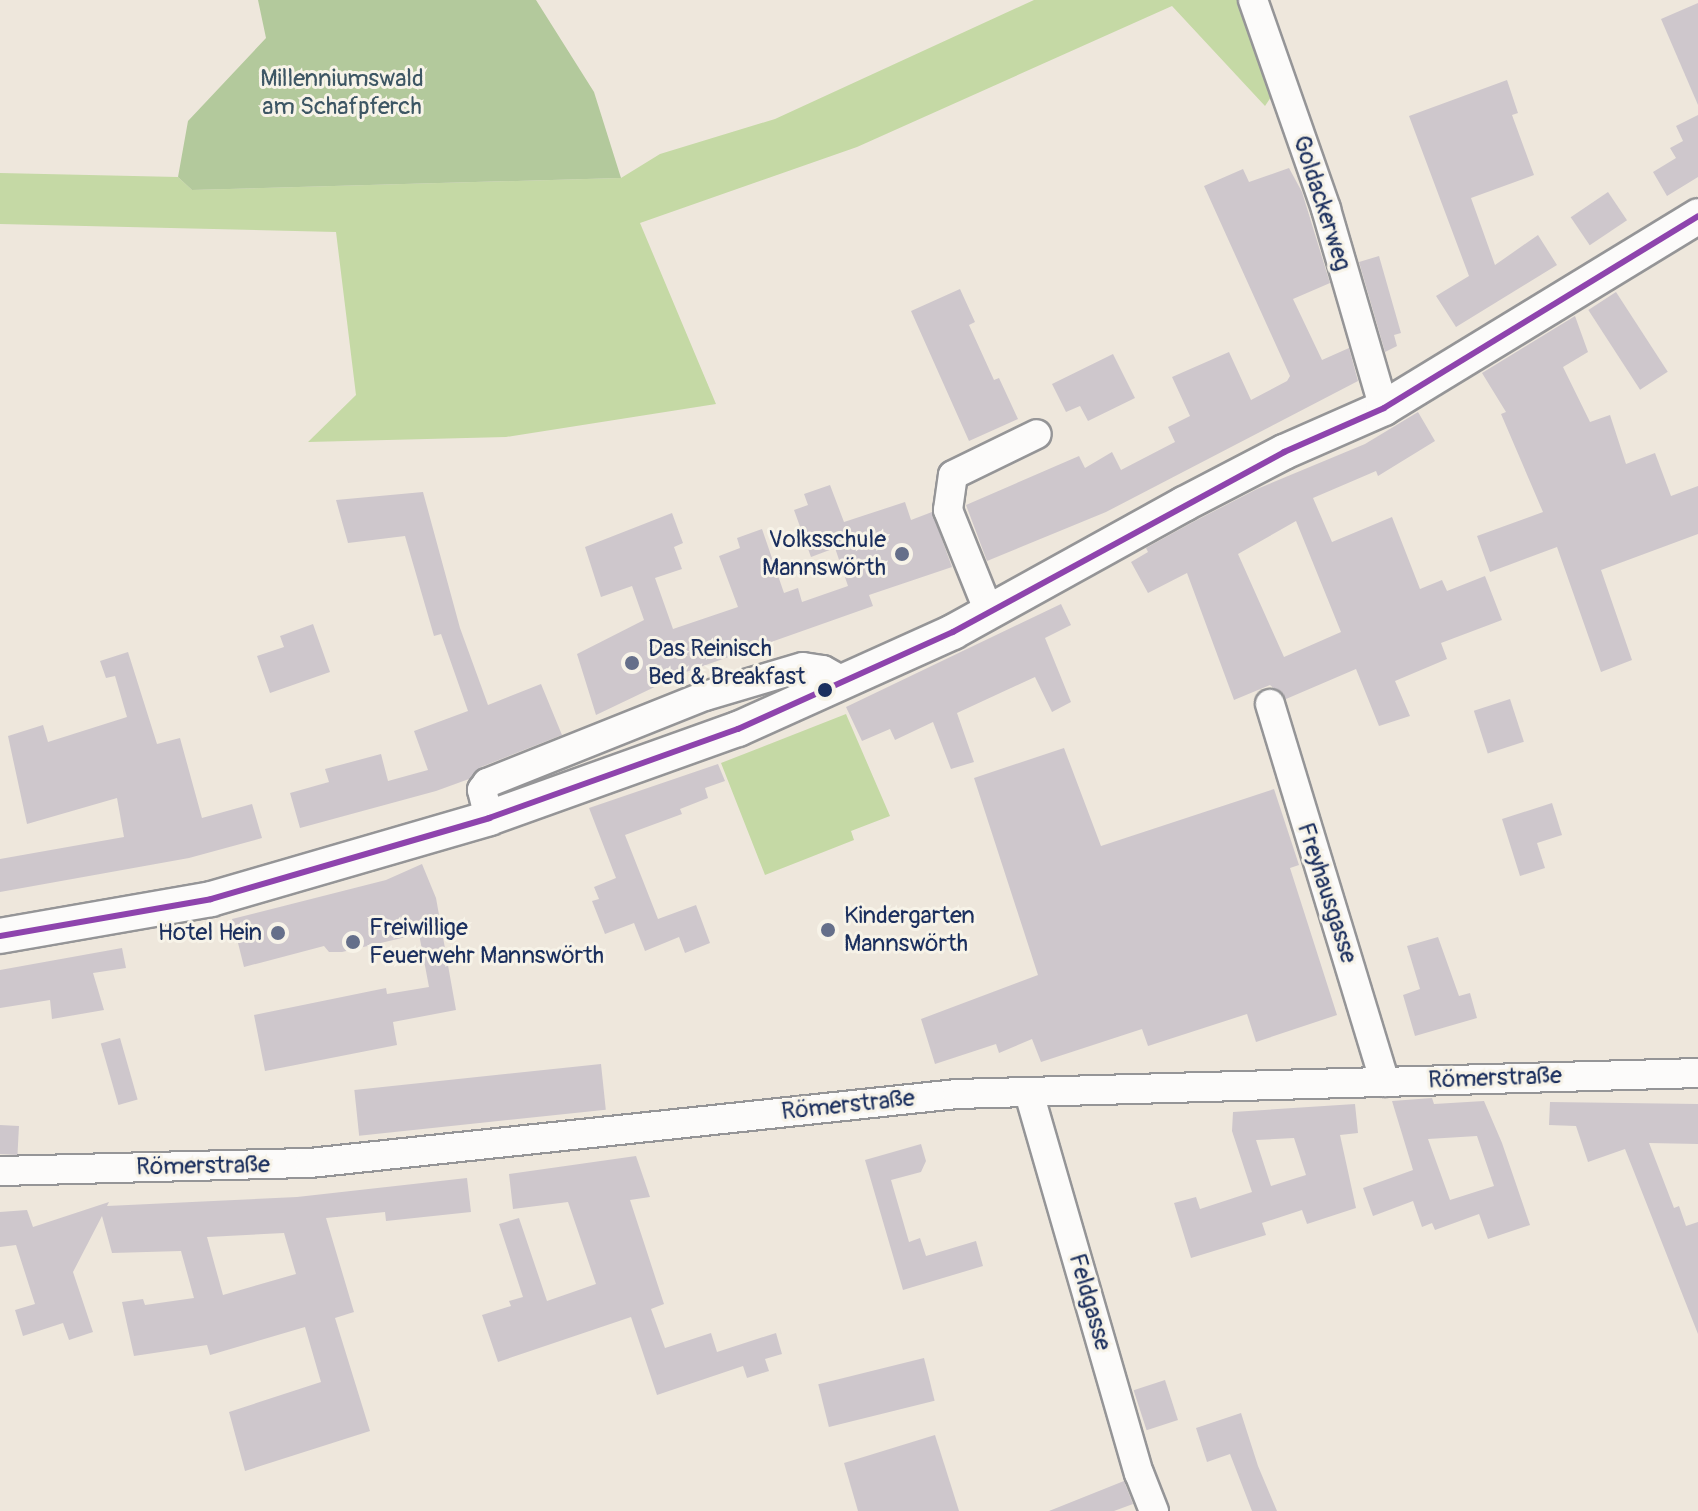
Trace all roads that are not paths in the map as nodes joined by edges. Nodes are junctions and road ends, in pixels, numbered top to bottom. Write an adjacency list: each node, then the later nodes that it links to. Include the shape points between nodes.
1 (1253, 0): 3 (street, Goldackerweg, via 1326,209)
2 (1698, 216): 3 (main road)
3 (1384, 408): 5 (main road, via 1284,452)
4 (1037, 434): 5 (street, via 953,475 948,510)
5 (989, 612): 6 (main road)
6 (843, 681): 8 (street, via 803,667 705,696); 9 (main road, via 738,729)
7 (1270, 704): 13 (street, Freyhausgasse)
8 (607, 735): 9 (street); 10 (street, via 487,783 482,790)
9 (620, 772): 10 (main road)
10 (489, 818): 11 (main road, via 211,899)
11 (0, 936)
12 (1698, 1073): 13 (street, Römerstraße)
13 (1385, 1082): 14 (street, Römerstraße)
14 (1029, 1093): 15 (street, Römerstraße, via 957,1094 310,1163); 16 (street, Feldgasse)
15 (0, 1171)
16 (1154, 1511)

